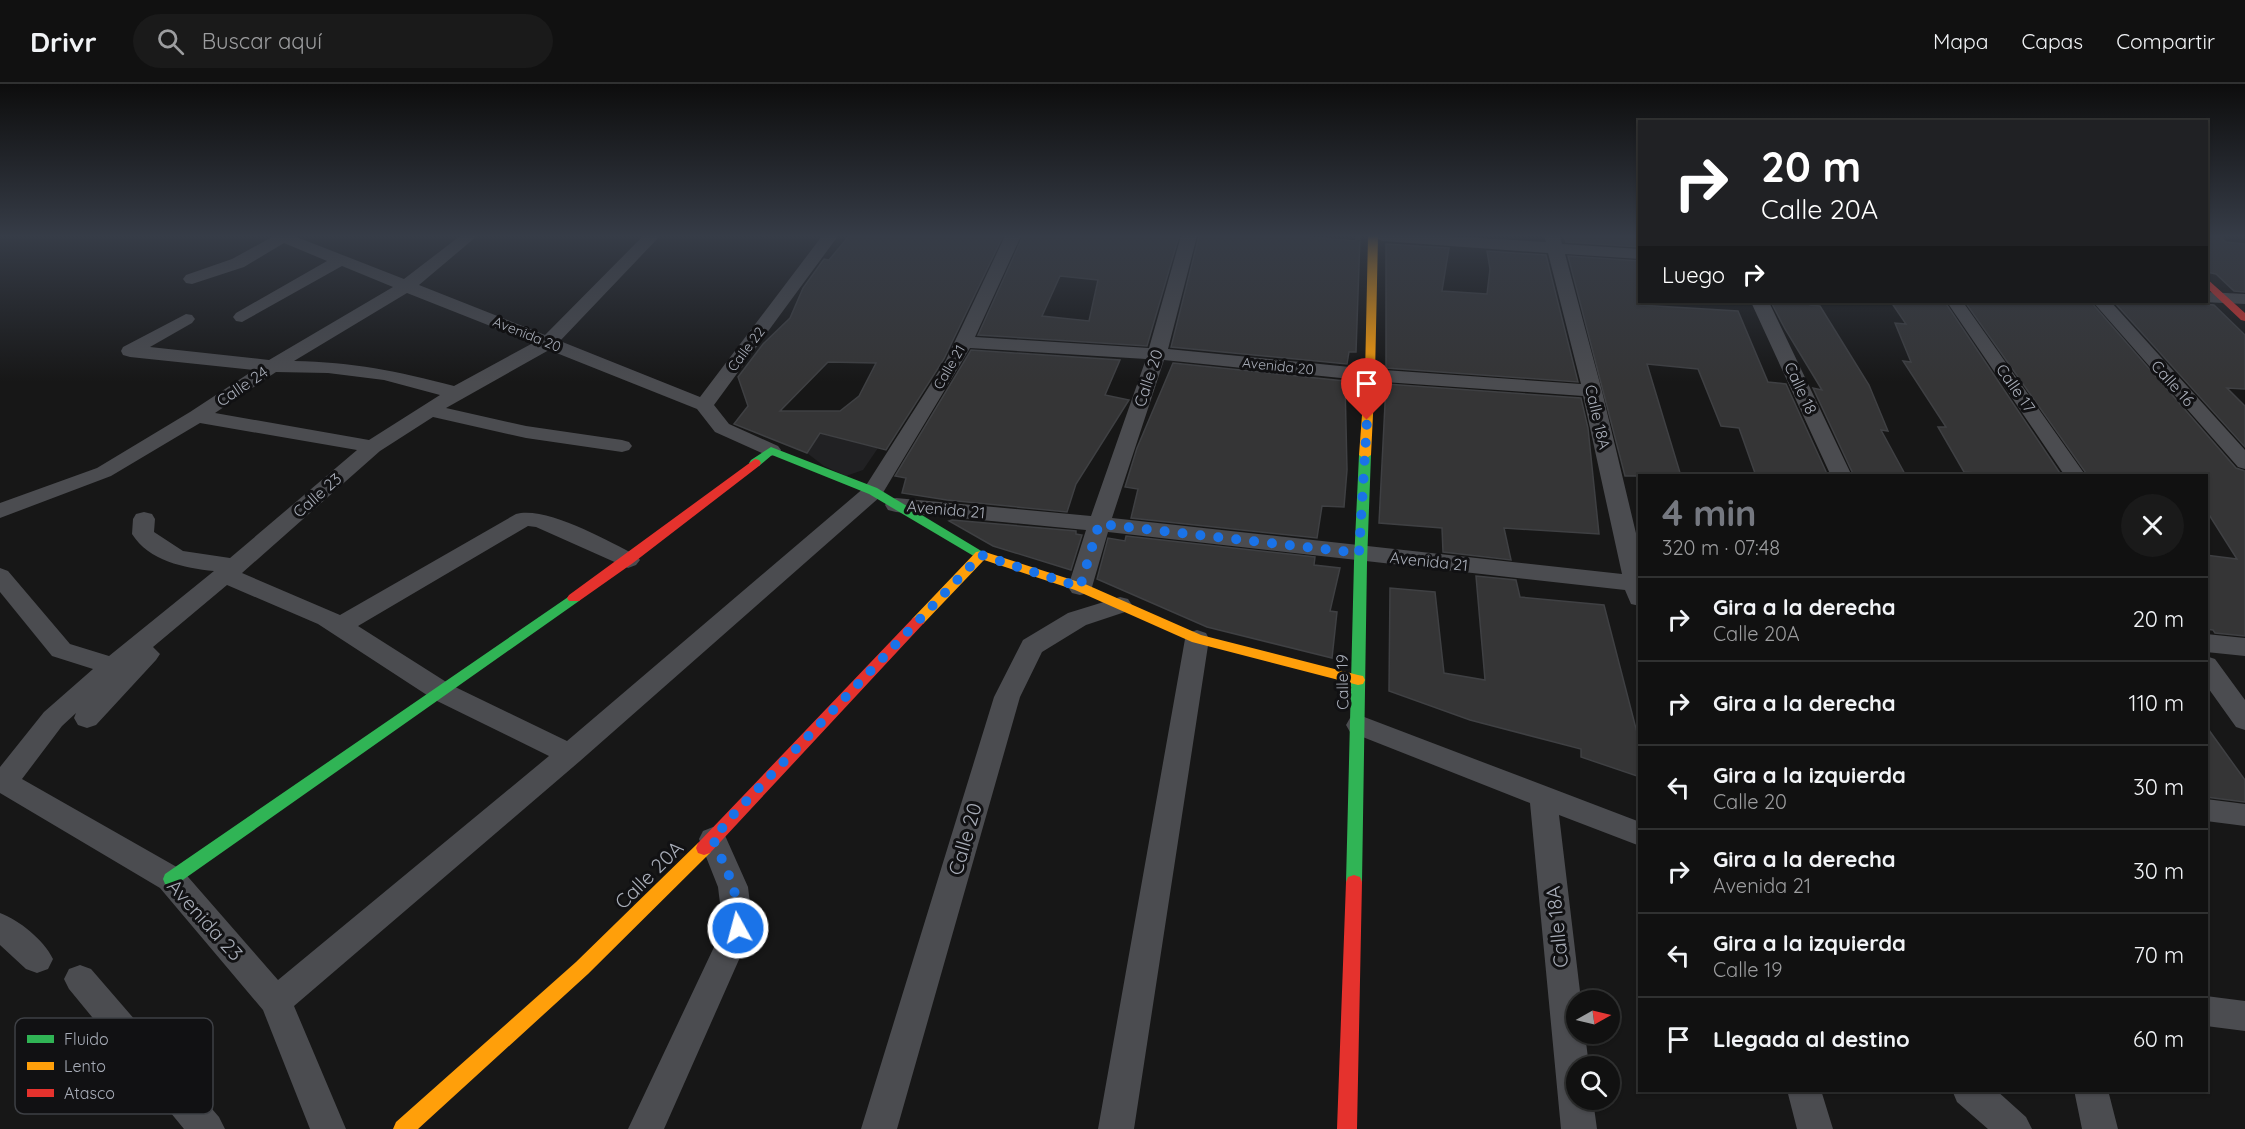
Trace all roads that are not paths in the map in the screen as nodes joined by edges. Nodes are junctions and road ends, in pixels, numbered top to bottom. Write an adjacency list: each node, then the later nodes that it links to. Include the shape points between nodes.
1 (298, 285): 14 (street)
2 (408, 285): 18 (street, Avenida 20); 20 (street, Calle 24)
3 (605, 285): 18 (street, Calle 23)
4 (794, 285): 24 (street, Calle 22)
5 (990, 285): 17 (street, Calle 21)
6 (1176, 285): 19 (street, Calle 20)
7 (1372, 285): 21 (street, Calle 19)
8 (1565, 285): 22 (street, Calle 18A)
9 (2215, 297): 10 (street); 15 (street)
10 (2245, 299)
11 (1760, 303): 31 (street, Calle 18)
12 (1956, 303): 32 (street, Calle 17)
13 (2103, 303): 30 (street, Calle 16)
14 (242, 317)
15 (2245, 318)
16 (186, 319): 20 (street, via 130,351)
17 (964, 342): 19 (street, Avenida 20); 33 (street, Calle 21)
18 (548, 343): 23 (street, Calle 23); 24 (street, Avenida 20)
19 (1157, 354): 21 (street, Avenida 20); 37 (street, Calle 20)
20 (272, 366): 23 (street, via 385,374); 26 (street, Calle 24)
21 (1370, 375): 22 (street, Avenida 20); 38 (street, Calle 19)
22 (1592, 391): 44 (street, Calle 18A)
23 (456, 393): 25 (street, Calle 23)
24 (704, 405): 29 (street, via 722,428)
25 (431, 410): 27 (street, via 528,434); 28 (street, Calle 23)
26 (197, 416): 28 (street); 35 (street, Calle 24, via 104,472)
27 (622, 446)
28 (373, 447): 41 (street, Calle 23)
29 (771, 450): 33 (street); 40 (street)
30 (2245, 463)
31 (1841, 474)
32 (2075, 474)
33 (873, 491): 34 (street); 58 (street, Calle 21)
34 (896, 505): 37 (street, Avenida 21); 39 (street)
35 (0, 511)
36 (144, 519): 41 (street, via 143,534 158,550)
37 (1099, 524): 38 (street, Avenida 21); 43 (street, Calle 20)
38 (1359, 553): 44 (street, Avenida 21); 53 (street, Calle 19)
39 (981, 555): 43 (street); 64 (street, Calle 20A)
40 (628, 560): 47 (street, via 540,520 524,519); 54 (street)
41 (229, 570): 45 (street, Calle 23); 47 (street)
42 (0, 576): 51 (street, via 61,650)
43 (1080, 587): 46 (street)
44 (1638, 589)
45 (200, 594): 51 (street, Calle 23); 55 (street)
46 (1120, 605): 48 (street); 81 (street, Calle 20, via 1077,619 1032,646 1007,697)
47 (339, 626): 54 (street)
48 (1197, 639): 53 (street); 82 (street)
49 (2208, 643): 50 (street)
50 (2245, 647)
51 (113, 666): 59 (street, Calle 23, via 53,719)
52 (2208, 668): 56 (street)
53 (1358, 680): 57 (street, Calle 19)
54 (442, 692): 58 (street); 65 (street)
55 (87, 718)
56 (2245, 720)
57 (1359, 725): 60 (street); 83 (street, Calle 19)
58 (570, 754): 69 (street, Calle 21)
59 (4, 782): 65 (street, Avenida 23)
60 (1543, 797): 63 (street); 84 (street, Calle 18A)
61 (2208, 810): 62 (street)
62 (2245, 815)
63 (1638, 833)
64 (713, 839): 79 (street, Calle 20A, via 582,968); 80 (street, via 734,887 738,928)
65 (171, 879): 69 (street, Avenida 23)
66 (0, 926): 67 (street)
67 (37, 959)
68 (80, 979): 72 (street)
69 (276, 1001): 78 (street, Avenida 23)
70 (2208, 1011): 71 (street)
71 (2245, 1016)
72 (113, 1018)
73 (1805, 1092): 85 (street)
74 (1971, 1092): 86 (street)
75 (2091, 1092): 87 (street)
76 (194, 1114): 77 (street)
77 (207, 1129)
78 (328, 1129)
79 (403, 1129)
80 (646, 1129)
81 (879, 1129)
82 (1116, 1129)
83 (1347, 1129)
84 (1579, 1129)
85 (1815, 1129)
86 (2014, 1129)
87 (2100, 1129)

